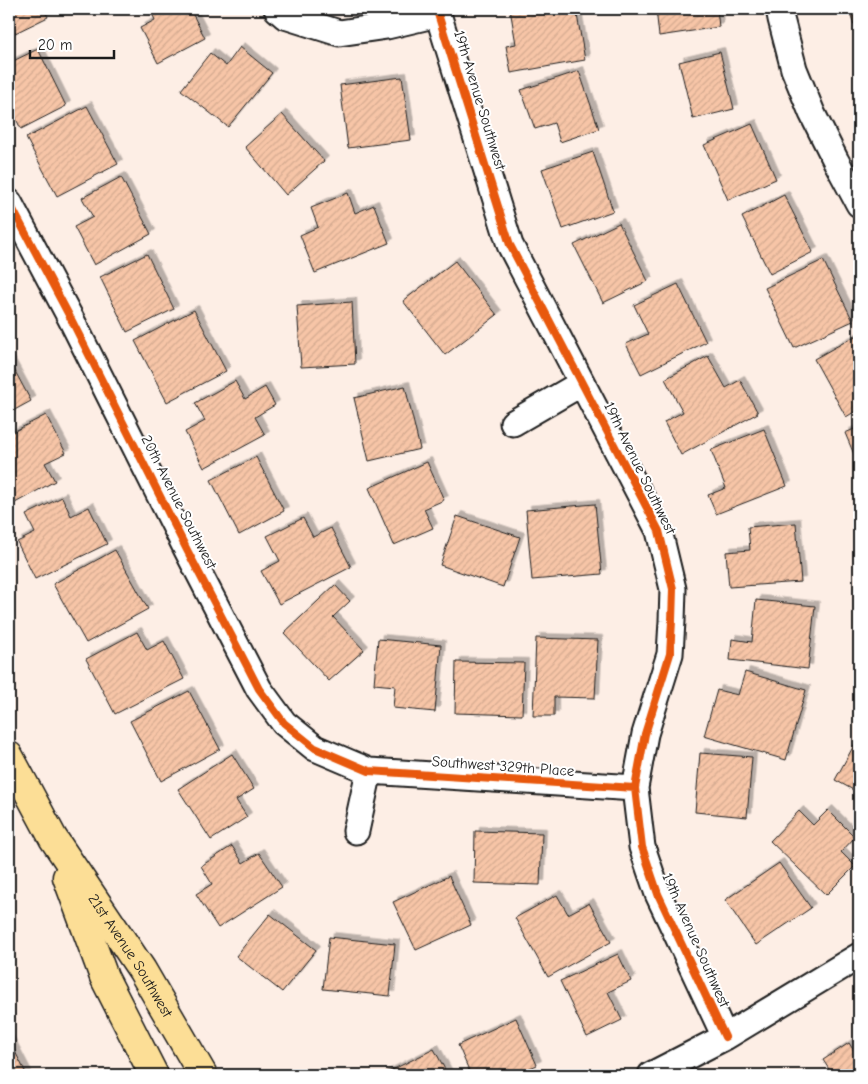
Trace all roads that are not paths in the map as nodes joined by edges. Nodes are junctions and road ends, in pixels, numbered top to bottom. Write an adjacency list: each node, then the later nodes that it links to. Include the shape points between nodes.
1 (277, 9): 3 (street, via 285,16 339,33 387,26)
2 (779, 9): 5 (street, via 801,87)
3 (439, 12): 6 (street, 19th Avenue Southwest, via 510,245)
4 (9, 202): 9 (street, 20th Avenue Southwest, via 259,689 284,723 315,748)
5 (859, 204)
6 (582, 383): 7 (street); 10 (street, 19th Avenue Southwest, via 659,531 673,589 670,654 645,734)
7 (513, 423)
8 (9, 756): 12 (main road, 21st Avenue Southwest)
9 (369, 771): 10 (street, Southwest 329th Place); 11 (street)
10 (635, 788): 14 (street, 19th Avenue Southwest, via 642,847 658,894)
11 (356, 831)
12 (53, 838): 15 (main road, 21st Avenue Southwest, via 104,977); 16 (main road, 21st Avenue Southwest, via 142,970)
13 (859, 956): 14 (street)
14 (725, 1037): 17 (street)
15 (154, 1075)
16 (203, 1075)
17 (651, 1075)

